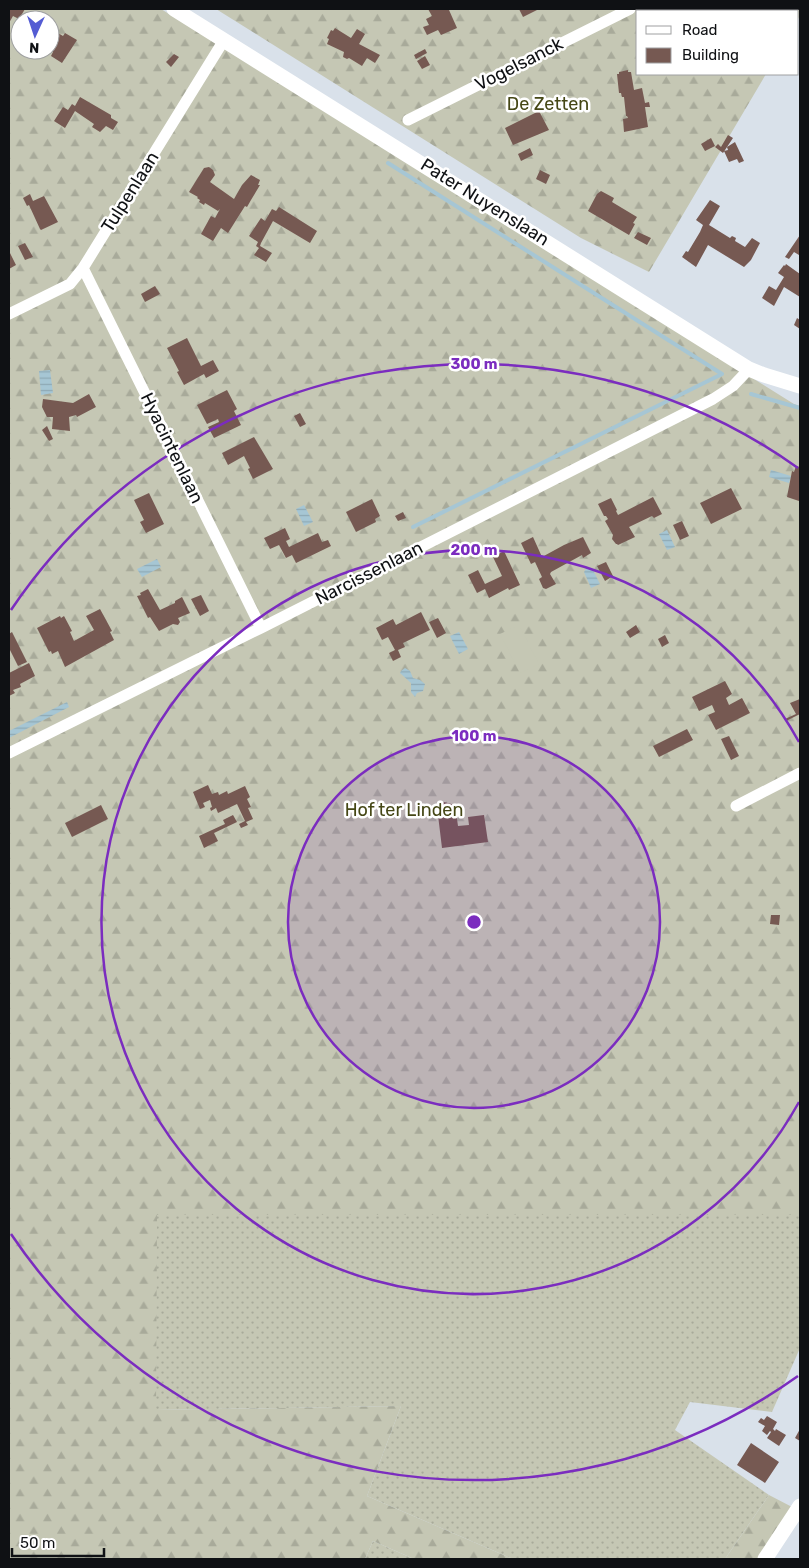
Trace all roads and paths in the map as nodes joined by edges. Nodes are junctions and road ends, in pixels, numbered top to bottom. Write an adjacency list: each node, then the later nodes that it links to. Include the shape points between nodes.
1 (174, 9): 3 (street, Pater Nuyenslaan)
2 (630, 9): 4 (street, Vogelsanck)
3 (224, 40): 5 (street, Tulpenlaan); 7 (street, Pater Nuyenslaan)
4 (408, 120)
5 (83, 268): 6 (street, Tulpenlaan, via 70,284); 9 (street, Hyacintenlaan)
6 (9, 314)
7 (749, 368): 8 (street, Pater Nuyenslaan); 9 (street, Narcissenlaan, via 733,386 718,396)
8 (800, 386)
9 (262, 628): 10 (street, Narcissenlaan)
10 (9, 753)
11 (800, 773): 12 (street)
12 (736, 806)
13 (800, 1506): 14 (street)
14 (765, 1559)

